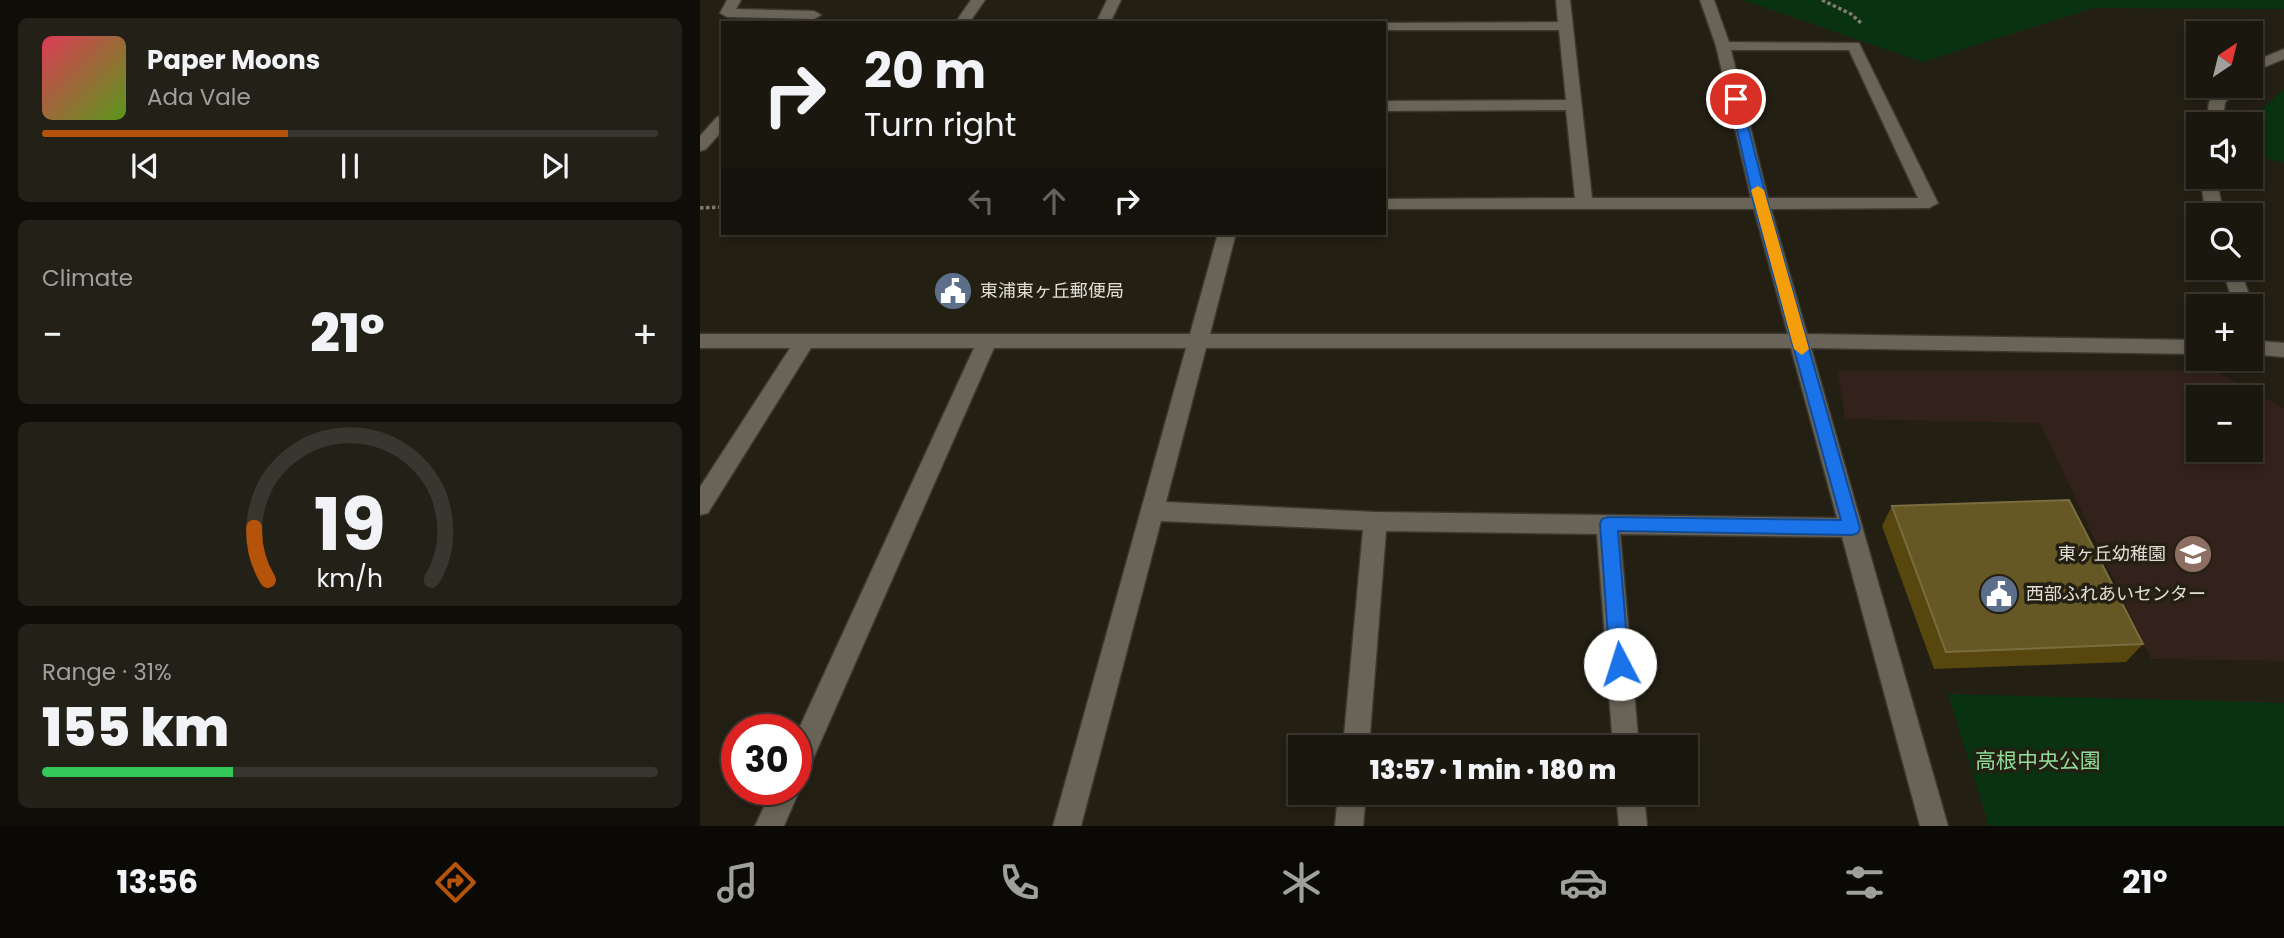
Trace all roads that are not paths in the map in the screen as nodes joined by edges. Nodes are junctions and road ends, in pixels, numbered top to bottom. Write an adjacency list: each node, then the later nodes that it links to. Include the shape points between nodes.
1 (734, 0): 6 (street, via 727,13)
2 (978, 0): 7 (street)
3 (1114, 0): 8 (street)
4 (1563, 0): 10 (street)
5 (1707, 0): 11 (street)
6 (814, 15)
7 (963, 21)
8 (1104, 21)
9 (1386, 26): 10 (street)
10 (1566, 26): 14 (street)
11 (1723, 47): 20 (street); 20 (street, via 1854,46 1929,203)
12 (2284, 53): 13 (street)
13 (2263, 63)
14 (1574, 105): 15 (street); 19 (street)
15 (1386, 106)
16 (721, 122): 17 (street)
17 (700, 146)
18 (1386, 204): 19 (street)
19 (1584, 204): 20 (street)
20 (1761, 204): 26 (street)
21 (1226, 235): 25 (street)
22 (700, 341): 23 (street)
23 (805, 341): 24 (street); 30 (street)
24 (987, 341): 25 (street); 35 (street)
25 (1198, 341): 26 (street); 31 (street)
26 (1799, 341): 28 (street); 34 (street)
27 (2263, 344): 29 (street)
28 (2186, 347)
29 (2284, 351)
30 (700, 506)
31 (1152, 510): 32 (street); 42 (street)
32 (1375, 521): 33 (street); 36 (street)
33 (1608, 524): 34 (street); 37 (street)
34 (1852, 528): 45 (street)
35 (812, 730)
36 (1357, 735)
37 (1625, 735)
38 (779, 805): 41 (street)
39 (1351, 805): 43 (street)
40 (1631, 805): 44 (street)
41 (769, 826)
42 (1068, 826)
43 (1349, 826)
44 (1633, 826)
45 (1934, 826)

